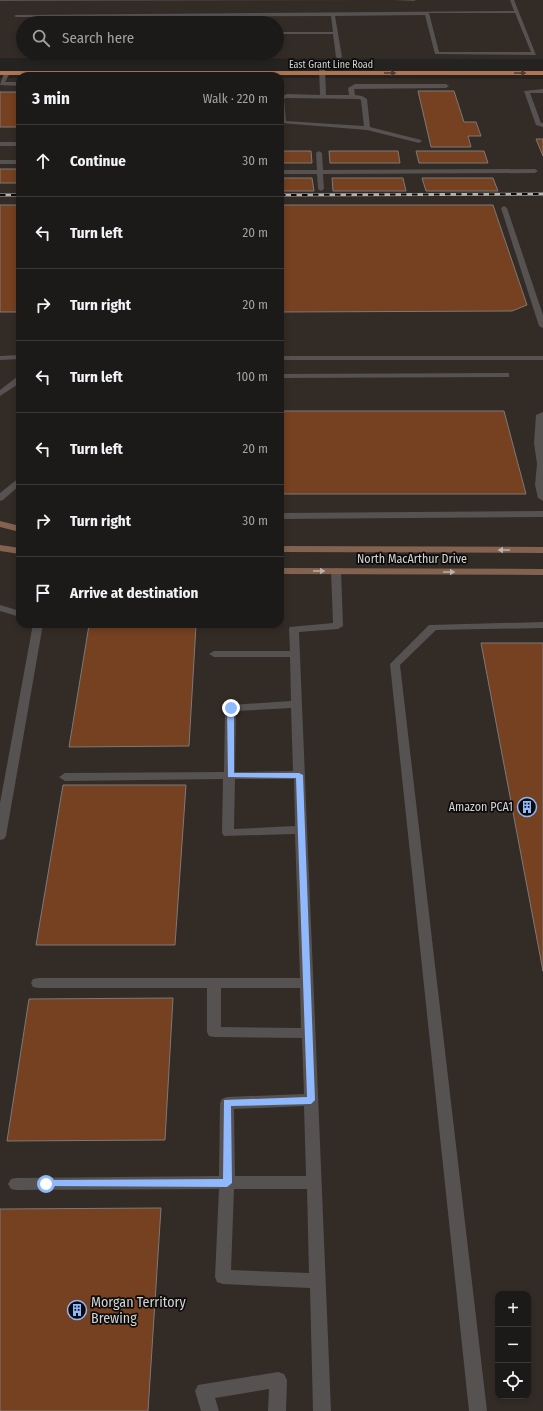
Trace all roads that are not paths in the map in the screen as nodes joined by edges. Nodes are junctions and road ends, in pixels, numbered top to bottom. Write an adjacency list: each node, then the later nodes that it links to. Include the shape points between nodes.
1 (0, 0): 2 (lane)
2 (383, 0)
3 (396, 0): 4 (lane)
4 (414, 0)
5 (512, 0): 6 (lane)
6 (517, 12): 7 (lane); 7 (lane, via 534,54 437,53)
7 (426, 14): 8 (lane)
8 (333, 15): 9 (lane); 11 (lane)
9 (16, 16)
10 (284, 33): 11 (lane)
11 (336, 33): 12 (lane)
12 (339, 57)
13 (0, 67): 15 (main road, East Grant Line Road)
14 (543, 67): 15 (main road, East Grant Line Road)
15 (323, 70): 16 (main road, East Grant Line Road); 20 (main road, East Grant Line Road, one-way to 20); 25 (lane)
16 (246, 72)
17 (0, 73): 18 (main road, East Grant Line Road)
18 (7, 73): 19 (main road, East Grant Line Road); 21 (lane)
19 (16, 73)
20 (543, 73)
21 (1, 84): 22 (lane)
22 (16, 84)
23 (446, 86): 26 (lane, via 355,86 351,88)
24 (543, 91): 29 (lane, via 528,90 539,125)
25 (323, 96): 26 (lane); 27 (lane)
26 (352, 96): 30 (lane, via 364,99)
27 (284, 97)
28 (284, 122): 30 (lane)
29 (543, 125)
30 (368, 128): 31 (lane)
31 (419, 141)
32 (0, 144): 33 (lane)
33 (16, 144)
34 (319, 153): 39 (lane)
35 (0, 162): 36 (lane)
36 (16, 162)
37 (534, 171): 39 (lane)
38 (284, 172): 39 (lane)
39 (319, 172): 40 (lane)
40 (321, 189)
41 (504, 208): 42 (lane)
42 (543, 326)
43 (16, 357): 44 (lane)
44 (0, 358)
45 (284, 358): 46 (lane)
46 (543, 358)
47 (506, 375): 48 (lane)
48 (284, 376)
49 (16, 382): 50 (lane)
50 (0, 394)
51 (543, 414): 56 (lane, via 540,415 538,443 541,464 539,485)
52 (16, 484): 53 (lane)
53 (10, 489): 54 (lane); 55 (lane)
54 (16, 490)
55 (0, 498)
56 (543, 498)
57 (543, 514): 58 (lane)
58 (284, 516)
59 (0, 524): 60 (main road)
60 (16, 528)
61 (0, 548): 64 (main road)
62 (284, 549): 63 (main road, North MacArthur Drive, one-way to 62)
63 (543, 550)
64 (16, 551)
65 (284, 571): 66 (main road, North MacArthur Drive, one-way to 66)
66 (336, 571): 67 (main road, North MacArthur Drive, one-way to 67); 73 (lane, via 338,626 294,629)
67 (543, 572)
68 (0, 608): 69 (lane)
69 (16, 613)
70 (543, 625): 92 (lane, via 433,627 395,664)
71 (37, 628): 79 (lane)
72 (214, 654): 73 (lane)
73 (295, 654): 74 (lane)
74 (297, 704): 75 (lane); 76 (lane, via 231,708)
75 (299, 775): 76 (lane); 78 (lane)
76 (230, 776): 77 (lane); 78 (lane, via 228,833)
77 (65, 777)
78 (301, 830): 82 (lane)
79 (0, 836)
80 (38, 983): 81 (lane)
81 (214, 983): 82 (lane); 83 (lane, via 214,1032)
82 (306, 983): 83 (lane)
83 (308, 1033): 84 (lane)
84 (311, 1100): 85 (lane); 86 (lane, via 227,1103)
85 (314, 1182): 86 (lane); 88 (lane)
86 (227, 1183): 87 (lane); 88 (lane, via 223,1277)
87 (16, 1184)
88 (318, 1281): 91 (lane)
89 (210, 1411): 90 (lane, via 204,1392 278,1380)
90 (277, 1411)
91 (322, 1411)
92 (478, 1411)

